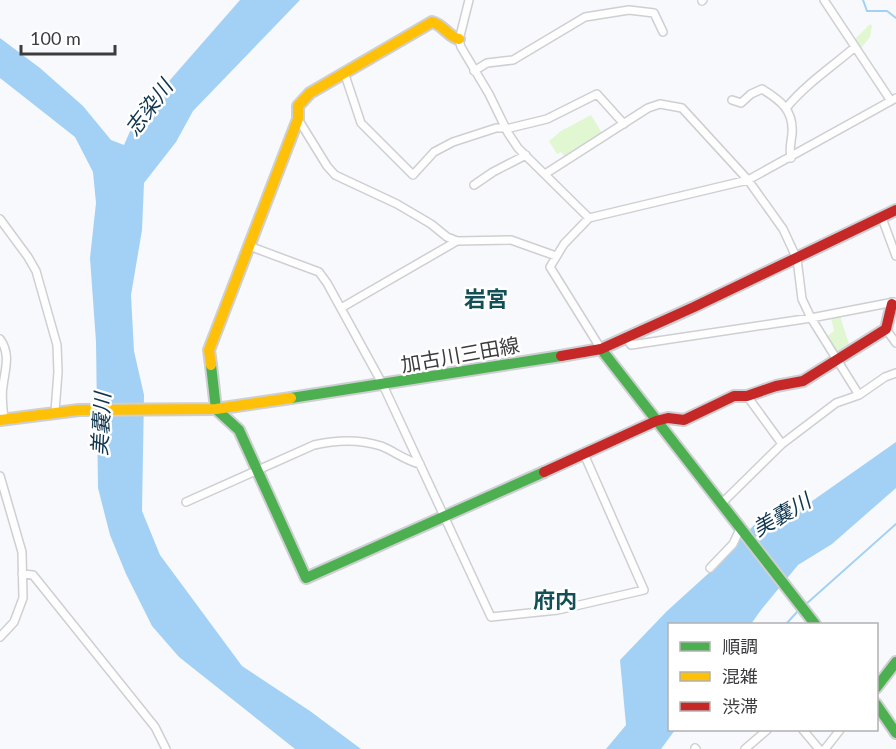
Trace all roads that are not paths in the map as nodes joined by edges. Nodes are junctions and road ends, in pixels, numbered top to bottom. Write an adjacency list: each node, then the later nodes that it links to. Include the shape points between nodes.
1 (469, 0): 4 (street)
2 (824, 0): 5 (street)
3 (663, 32): 6 (street, via 654,13 628,10 585,17 513,60 487,63)
4 (459, 39): 6 (street); 7 (street, via 432,22)
5 (855, 47): 9 (street); 10 (street)
6 (474, 71): 13 (street)
7 (344, 72): 11 (street, via 304,99 298,106); 13 (street, via 361,123 413,175 434,152)
8 (732, 100): 10 (street, via 741,103 762,89)
9 (893, 100): 15 (street)
10 (787, 107): 15 (street, via 792,130)
11 (298, 119): 23 (street, via 335,175 397,204); 24 (street)
12 (624, 124): 13 (street, via 597,94 547,119); 16 (street); 17 (street, via 648,108 682,108)
13 (504, 126): 14 (street)
14 (526, 155): 16 (street); 18 (street)
15 (791, 158): 17 (street)
16 (545, 174): 20 (street)
17 (748, 180): 20 (street); 27 (street, via 783,229)
18 (474, 185)
19 (896, 210): 21 (street, 加古川三田線)
20 (589, 218): 25 (street)
21 (882, 218): 26 (street); 27 (street, 加古川三田線)
22 (0, 220): 42 (street, via 36,271 57,345)
23 (458, 241): 25 (street, via 511,240); 29 (street)
24 (249, 246): 29 (street, via 319,272); 41 (street, via 209,350)
25 (555, 256): 35 (street, via 550,267)
26 (896, 256)
27 (797, 259): 30 (street, via 802,299); 32 (street, 加古川三田線)
28 (894, 302): 30 (street); 31 (street)
29 (341, 308): 38 (street)
30 (811, 318): 32 (street, via 632,345); 36 (street)
31 (886, 329): 34 (street); 36 (street)
32 (627, 338): 35 (street, 加古川三田線)
33 (0, 339): 43 (street, via 6,350 7,366 2,387)
34 (896, 343)
35 (601, 349): 38 (street, 加古川三田線); 44 (street)
36 (838, 359): 39 (street); 40 (street, via 803,381)
37 (896, 372): 39 (street)
38 (383, 385): 41 (street, 加古川三田線); 47 (street)
39 (859, 394): 45 (street, via 836,403)
40 (747, 396): 44 (street, via 734,396 684,420); 45 (street)
41 (216, 409): 42 (street, 加古川三田線); 48 (street, via 239,430)
42 (55, 412): 43 (street, 加古川三田線)
43 (2, 420)
44 (656, 421): 46 (street); 51 (street)
45 (782, 444): 51 (street)
46 (584, 454): 52 (street); 52 (street, via 644,590 558,610 491,617)
47 (420, 464): 48 (street, via 357,441 314,445); 52 (street)
48 (256, 470): 50 (street); 52 (street, via 306,578)
49 (0, 476): 55 (street, via 22,552)
50 (186, 502)
51 (721, 504): 53 (street)
52 (445, 518)
53 (740, 529): 54 (street, via 733,544); 56 (street)
54 (710, 568)
55 (22, 574): 57 (street, via 21,608); 65 (street, via 33,575 154,727)
56 (814, 623)
57 (0, 637)
58 (896, 662): 59 (street)
59 (878, 685)
60 (878, 707): 64 (street)
61 (765, 731): 66 (street)
62 (805, 731): 67 (street)
63 (838, 731): 68 (street)
64 (896, 733)
65 (166, 749)
66 (745, 749)
67 (819, 749)
68 (825, 749)

